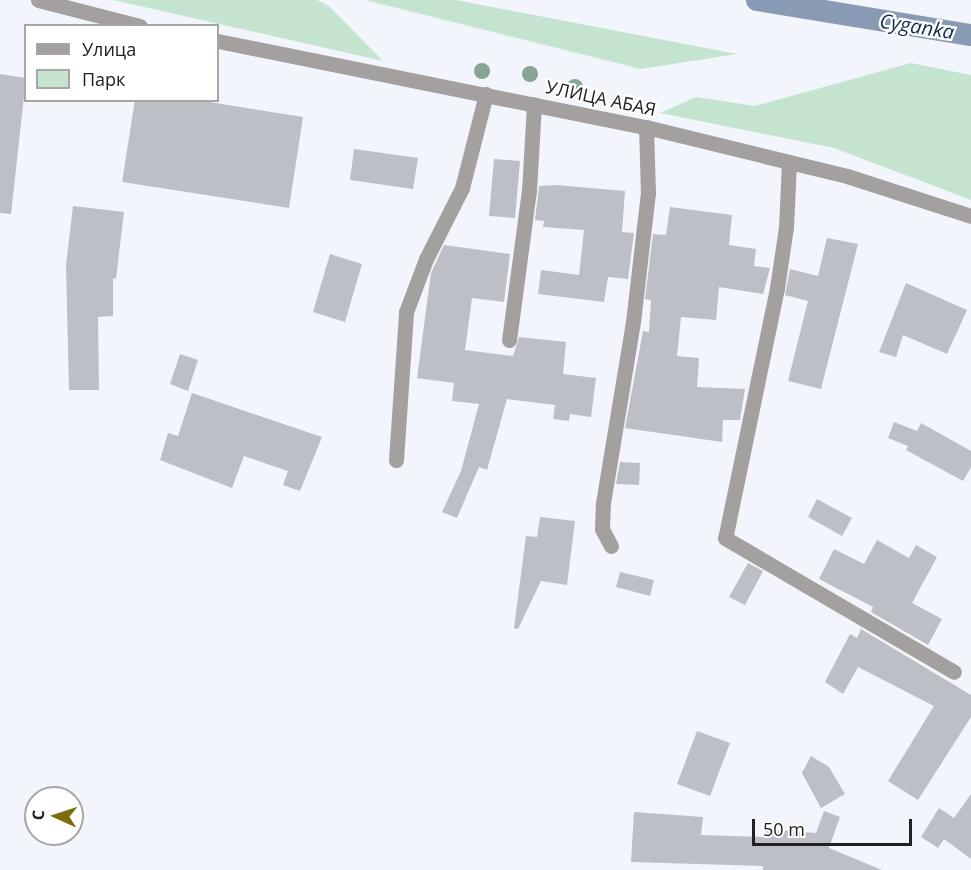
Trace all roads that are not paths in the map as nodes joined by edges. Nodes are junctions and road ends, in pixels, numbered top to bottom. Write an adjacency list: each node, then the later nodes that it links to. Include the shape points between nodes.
1 (38, 0): 2 (street)
2 (132, 24)
3 (219, 41): 4 (street, УЛИЦА АБАЯ)
4 (486, 94): 5 (street, УЛИЦА АБАЯ); 10 (street, via 462,188 426,259 406,312)
5 (534, 104): 6 (street, УЛИЦА АБАЯ); 9 (street, via 529,191)
6 (646, 127): 7 (street, УЛИЦА АБАЯ); 11 (street, via 648,194 633,322 603,503 602,529)
7 (789, 162): 8 (street, УЛИЦА АБАЯ, via 859,179); 12 (street, via 786,227 777,288 725,538)
8 (971, 216)
9 (509, 340)
10 (396, 460)
11 (611, 546)
12 (954, 672)

